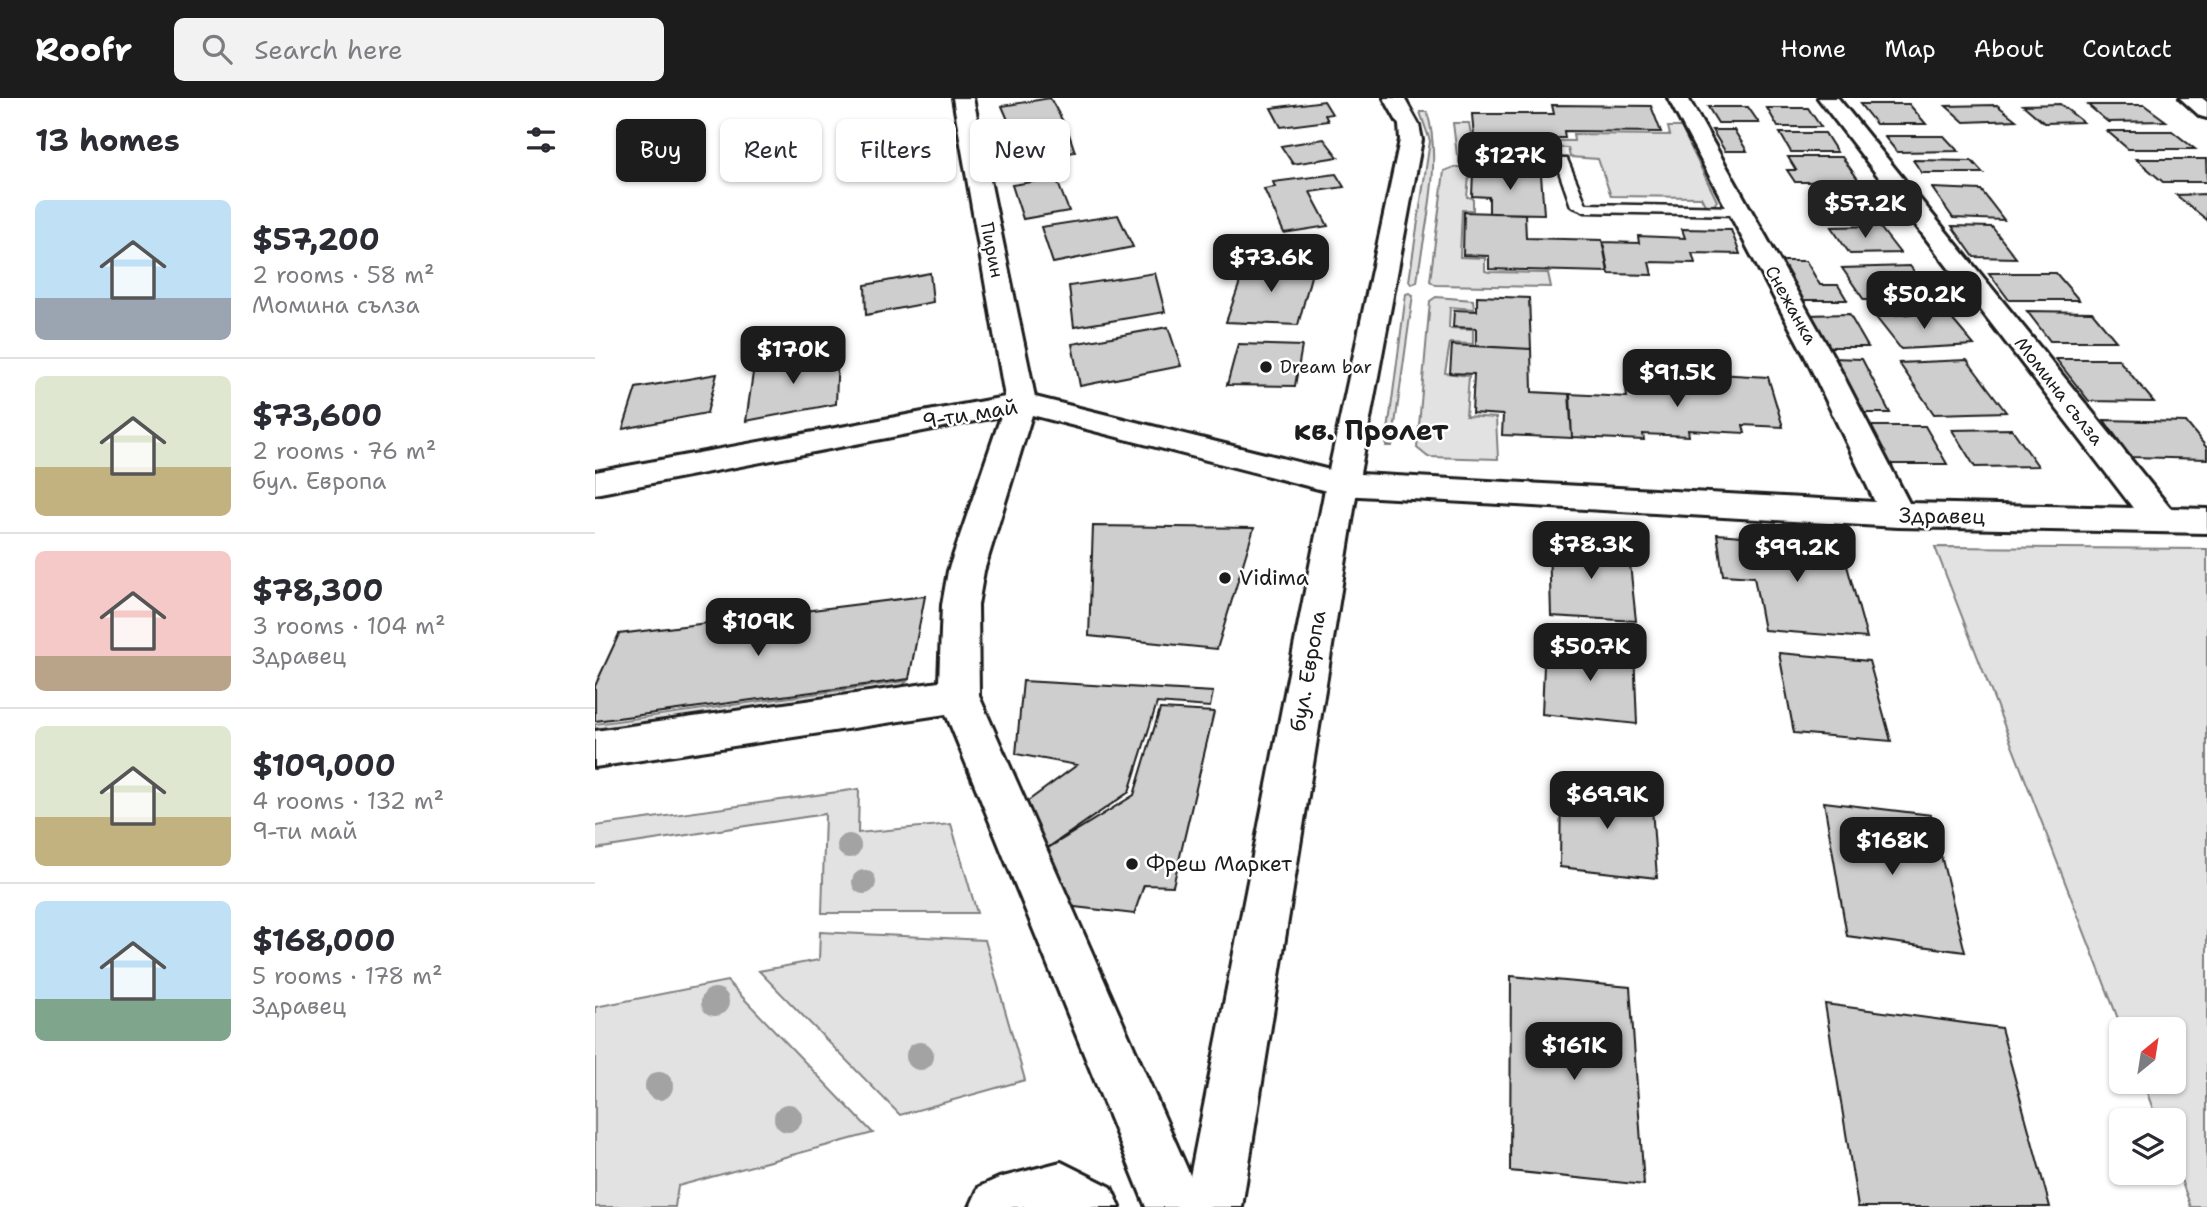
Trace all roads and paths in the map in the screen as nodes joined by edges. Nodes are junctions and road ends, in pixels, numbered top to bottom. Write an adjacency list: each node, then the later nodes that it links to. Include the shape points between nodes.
1 (963, 98): 9 (street, Пирин)
2 (1394, 98): 11 (street, бул. Европа, via 1409,125 1411,140)
3 (1678, 98): 8 (street, Снежанка)
4 (1828, 98): 13 (street, Момина сълза)
5 (2190, 98): 6 (street)
6 (2207, 112)
7 (1466, 160): 8 (lane, via 1562,162 1578,206 1585,208)
8 (1739, 211): 12 (street, Снежанка)
9 (1021, 403): 10 (street, 9-ти май); 11 (street, 9-ти май); 15 (street, via 966,571 960,606)
10 (595, 483)
11 (1342, 484): 12 (street, Здравец); 20 (street, бул. Европа)
12 (1898, 515): 13 (street, Здравец)
13 (2161, 520): 14 (street, Здравец)
14 (2207, 521)
15 (960, 696): 16 (street); 19 (street)
16 (595, 749)
17 (999, 1207): 18 (street, via 1061,1190)
18 (1091, 1207)
19 (1175, 1207)
20 (1213, 1207)

